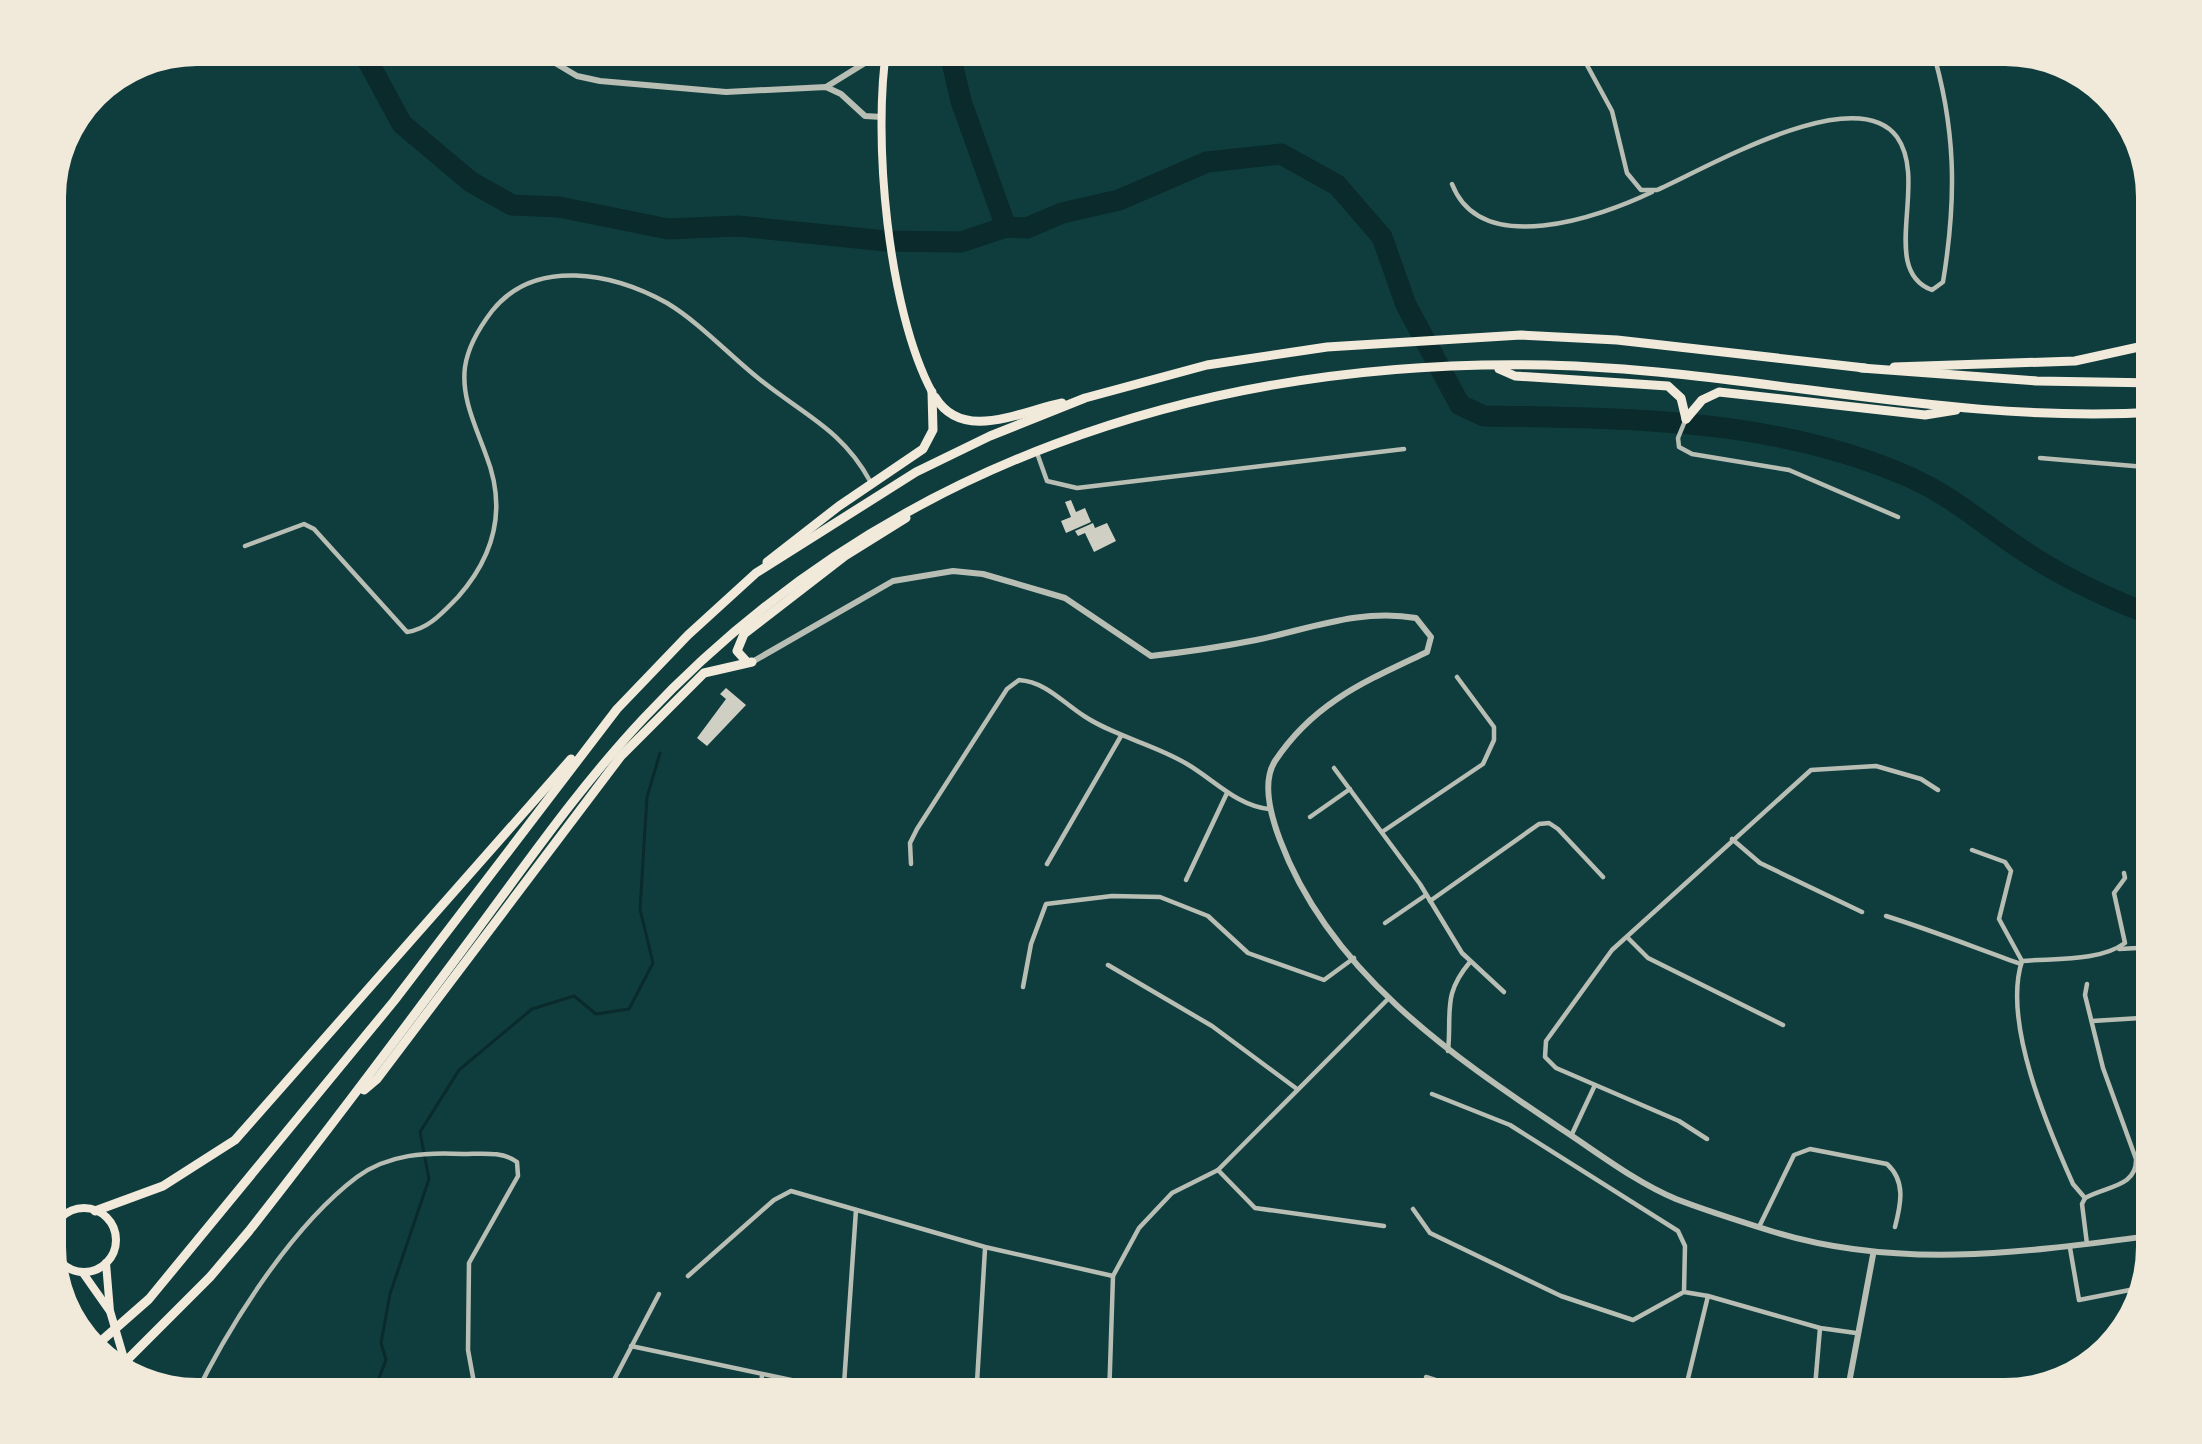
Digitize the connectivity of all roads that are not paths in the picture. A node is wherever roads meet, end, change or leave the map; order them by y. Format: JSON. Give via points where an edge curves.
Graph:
{"nodes":[{"id":1,"x":560,"y":66,"type":"edge"},
{"id":2,"x":858,"y":66,"type":"edge"},
{"id":3,"x":885,"y":66,"type":"edge"},
{"id":4,"x":1587,"y":66,"type":"edge"},
{"id":5,"x":1937,"y":66,"type":"edge"},
{"id":6,"x":826,"y":87,"type":"junction"},
{"id":7,"x":882,"y":116,"type":"junction"},
{"id":8,"x":1452,"y":184,"type":"dead end"},
{"id":9,"x":1657,"y":190,"type":"junction"},
{"id":10,"x":2136,"y":348,"type":"edge"},
{"id":11,"x":1493,"y":366,"type":"junction"},
{"id":12,"x":1861,"y":368,"type":"junction"},
{"id":13,"x":2136,"y":382,"type":"edge"},
{"id":14,"x":932,"y":392,"type":"junction"},
{"id":15,"x":1085,"y":398,"type":"junction"},
{"id":16,"x":1960,"y":408,"type":"junction"},
{"id":17,"x":2136,"y":413,"type":"edge"},
{"id":18,"x":1686,"y":418,"type":"junction"},
{"id":19,"x":1036,"y":449,"type":"junction"},
{"id":20,"x":1404,"y":449,"type":"dead end"},
{"id":21,"x":2040,"y":458,"type":"dead end"},
{"id":22,"x":2136,"y":466,"type":"edge"},
{"id":23,"x":872,"y":485,"type":"junction"},
{"id":24,"x":939,"y":494,"type":"junction"},
{"id":25,"x":1898,"y":517,"type":"dead end"},
{"id":26,"x":245,"y":546,"type":"dead end"},
{"id":27,"x":756,"y":573,"type":"junction"},
{"id":28,"x":752,"y":662,"type":"junction"},
{"id":29,"x":1457,"y":677,"type":"dead end"},
{"id":30,"x":617,"y":709,"type":"junction"},
{"id":31,"x":1121,"y":736,"type":"junction"},
{"id":32,"x":1334,"y":768,"type":"dead end"},
{"id":33,"x":1350,"y":789,"type":"junction"},
{"id":34,"x":1938,"y":790,"type":"dead end"},
{"id":35,"x":1227,"y":793,"type":"junction"},
{"id":36,"x":1269,"y":809,"type":"junction"},
{"id":37,"x":1310,"y":818,"type":"dead end"},
{"id":38,"x":1382,"y":832,"type":"junction"},
{"id":39,"x":1732,"y":839,"type":"junction"},
{"id":40,"x":1972,"y":850,"type":"dead end"},
{"id":41,"x":911,"y":864,"type":"dead end"},
{"id":42,"x":1047,"y":864,"type":"dead end"},
{"id":43,"x":2124,"y":873,"type":"dead end"},
{"id":44,"x":1603,"y":877,"type":"dead end"},
{"id":45,"x":1186,"y":880,"type":"dead end"},
{"id":46,"x":1428,"y":898,"type":"junction"},
{"id":47,"x":1862,"y":912,"type":"dead end"},
{"id":48,"x":1886,"y":916,"type":"dead end"},
{"id":49,"x":1385,"y":923,"type":"dead end"},
{"id":50,"x":1627,"y":937,"type":"junction"},
{"id":51,"x":2136,"y":948,"type":"edge"},
{"id":52,"x":2119,"y":949,"type":"junction"},
{"id":53,"x":1354,"y":958,"type":"junction"},
{"id":54,"x":1470,"y":962,"type":"junction"},
{"id":55,"x":2021,"y":962,"type":"junction"},
{"id":56,"x":1108,"y":965,"type":"dead end"},
{"id":57,"x":2087,"y":984,"type":"dead end"},
{"id":58,"x":1023,"y":987,"type":"dead end"},
{"id":59,"x":1504,"y":992,"type":"dead end"},
{"id":60,"x":1388,"y":999,"type":"junction"},
{"id":61,"x":2136,"y":1018,"type":"edge"},
{"id":62,"x":2092,"y":1021,"type":"junction"},
{"id":63,"x":1783,"y":1025,"type":"dead end"},
{"id":64,"x":1448,"y":1051,"type":"junction"},
{"id":65,"x":1595,"y":1084,"type":"junction"},
{"id":66,"x":1298,"y":1089,"type":"junction"},
{"id":67,"x":1432,"y":1094,"type":"dead end"},
{"id":68,"x":346,"y":1106,"type":"junction"},
{"id":69,"x":1572,"y":1135,"type":"junction"},
{"id":70,"x":1706,"y":1139,"type":"dead end"},
{"id":71,"x":2136,"y":1159,"type":"edge"},
{"id":72,"x":1217,"y":1170,"type":"junction"},
{"id":73,"x":2136,"y":1173,"type":"edge"},
{"id":74,"x":2085,"y":1198,"type":"junction"},
{"id":75,"x":1413,"y":1209,"type":"dead end"},
{"id":76,"x":95,"y":1210,"type":"junction"},
{"id":77,"x":856,"y":1210,"type":"junction"},
{"id":78,"x":68,"y":1213,"type":"joint"},
{"id":79,"x":66,"y":1215,"type":"edge"},
{"id":80,"x":1384,"y":1226,"type":"dead end"},
{"id":81,"x":1759,"y":1227,"type":"junction"},
{"id":82,"x":1895,"y":1227,"type":"dead end"},
{"id":83,"x":2136,"y":1237,"type":"edge"},
{"id":84,"x":2087,"y":1244,"type":"junction"},
{"id":85,"x":2070,"y":1246,"type":"junction"},
{"id":86,"x":985,"y":1247,"type":"junction"},
{"id":87,"x":1874,"y":1254,"type":"junction"},
{"id":88,"x":106,"y":1263,"type":"junction"},
{"id":89,"x":68,"y":1266,"type":"edge"},
{"id":90,"x":82,"y":1272,"type":"junction"},
{"id":91,"x":688,"y":1276,"type":"dead end"},
{"id":92,"x":1114,"y":1276,"type":"junction"},
{"id":93,"x":2128,"y":1290,"type":"edge"},
{"id":94,"x":1684,"y":1292,"type":"junction"},
{"id":95,"x":658,"y":1294,"type":"dead end"},
{"id":96,"x":1708,"y":1296,"type":"junction"},
{"id":97,"x":110,"y":1311,"type":"junction"},
{"id":98,"x":1820,"y":1328,"type":"junction"},
{"id":99,"x":1858,"y":1333,"type":"junction"},
{"id":100,"x":103,"y":1339,"type":"edge"},
{"id":101,"x":631,"y":1346,"type":"junction"},
{"id":102,"x":123,"y":1355,"type":"edge"},
{"id":103,"x":129,"y":1358,"type":"edge"},
{"id":104,"x":762,"y":1376,"type":"joint"},
{"id":105,"x":1426,"y":1377,"type":"dead end"},
{"id":106,"x":206,"y":1378,"type":"edge"},
{"id":107,"x":473,"y":1378,"type":"edge"},
{"id":108,"x":615,"y":1378,"type":"edge"},
{"id":109,"x":774,"y":1378,"type":"edge"},
{"id":110,"x":844,"y":1378,"type":"edge"},
{"id":111,"x":977,"y":1378,"type":"edge"},
{"id":112,"x":1109,"y":1378,"type":"edge"},
{"id":113,"x":1429,"y":1378,"type":"edge"},
{"id":114,"x":1688,"y":1378,"type":"edge"},
{"id":115,"x":1816,"y":1378,"type":"edge"},
{"id":116,"x":1850,"y":1378,"type":"edge"}],
"edges":[{"from":1,"to":6,"type":"street","via":[[600,81],[726,92]]},
{"from":2,"to":6,"type":"street"},
{"from":3,"to":7,"type":"main road"},
{"from":4,"to":9,"type":"street","via":[[1612,111],[1627,173],[1641,190]]},
{"from":5,"to":9,"type":"street","via":[[1952,124],[1954,181],[1939,288],[1924,287],[1909,271],[1906,164],[1896,136],[1876,124],[1842,116],[1813,124]]},
{"from":6,"to":7,"type":"street","via":[[866,116]]},
{"from":7,"to":14,"type":"main road","via":[[892,256],[914,355]]},
{"from":8,"to":9,"type":"street","via":[[1466,210],[1526,226],[1586,220]]},
{"from":10,"to":12,"type":"highway","via":[[2075,361]]},
{"from":11,"to":16,"type":"highway","via":[[1665,374]]},
{"from":11,"to":18,"type":"highway","via":[[1515,376],[1668,386]]},
{"from":11,"to":19,"type":"highway","via":[[1290,381],[1117,421]]},
{"from":12,"to":13,"type":"highway"},
{"from":12,"to":15,"type":"highway","via":[[1521,335],[1327,347],[1207,365]]},
{"from":14,"to":15,"type":"highway","via":[[949,413],[981,423]]},
{"from":14,"to":23,"type":"highway","via":[[930,438]]},
{"from":15,"to":27,"type":"highway","via":[[916,472]]},
{"from":16,"to":17,"type":"highway"},
{"from":16,"to":18,"type":"highway","via":[[1924,415],[1719,392]]},
{"from":18,"to":25,"type":"street","via":[[1679,447],[1692,454],[1789,470]]},
{"from":19,"to":20,"type":"street","via":[[1046,481],[1077,488]]},
{"from":19,"to":24,"type":"highway"},
{"from":21,"to":22,"type":"street"},
{"from":23,"to":26,"type":"street","via":[[842,440],[666,303],[602,280],[548,275],[504,296],[465,363],[498,519],[476,575],[440,616],[407,632],[304,524]]},
{"from":23,"to":27,"type":"highway"},
{"from":24,"to":28,"type":"highway","via":[[744,634],[736,651]]},
{"from":24,"to":68,"type":"highway","via":[[781,592],[640,722]]},
{"from":27,"to":30,"type":"highway"},
{"from":28,"to":36,"type":"street","via":[[893,581],[940,571],[983,574],[1065,598],[1151,656],[1351,618],[1416,618],[1431,637],[1427,652],[1347,689],[1311,718],[1274,763]]},
{"from":28,"to":68,"type":"highway","via":[[704,673],[621,756],[376,1079]]},
{"from":29,"to":38,"type":"street","via":[[1494,728],[1486,758]]},
{"from":30,"to":76,"type":"highway","via":[[235,1140],[164,1186]]},
{"from":30,"to":100,"type":"highway","via":[[394,1001],[149,1299]]},
{"from":31,"to":35,"type":"street","via":[[1154,746]]},
{"from":31,"to":41,"type":"street","via":[[1035,682],[1013,683],[917,829]]},
{"from":31,"to":42,"type":"street"},
{"from":32,"to":33,"type":"street"},
{"from":33,"to":37,"type":"street"},
{"from":33,"to":38,"type":"street"},
{"from":34,"to":39,"type":"street","via":[[1876,766],[1822,767]]},
{"from":35,"to":36,"type":"street"},
{"from":35,"to":45,"type":"street"},
{"from":36,"to":53,"type":"street","via":[[1295,875]]},
{"from":38,"to":46,"type":"street"},
{"from":39,"to":47,"type":"street","via":[[1760,862]]},
{"from":39,"to":50,"type":"street"},
{"from":40,"to":55,"type":"street","via":[[2011,872],[1999,920]]},
{"from":43,"to":52,"type":"street","via":[[2114,887],[2125,943]]},
{"from":44,"to":46,"type":"street","via":[[1558,829],[1538,824]]},
{"from":46,"to":49,"type":"street"},
{"from":46,"to":54,"type":"street"},
{"from":48,"to":55,"type":"street"},
{"from":50,"to":63,"type":"street","via":[[1648,958]]},
{"from":50,"to":65,"type":"street","via":[[1596,967],[1543,1049],[1556,1068]]},
{"from":51,"to":52,"type":"street"},
{"from":52,"to":55,"type":"street"},
{"from":53,"to":58,"type":"street","via":[[1324,980],[1248,953],[1208,916],[1176,903],[1112,896],[1046,904]]},
{"from":53,"to":60,"type":"street"},
{"from":54,"to":59,"type":"street"},
{"from":54,"to":64,"type":"street","via":[[1448,997]]},
{"from":55,"to":74,"type":"street","via":[[2030,1075]]},
{"from":56,"to":66,"type":"street"},
{"from":57,"to":62,"type":"street"},
{"from":60,"to":64,"type":"street"},
{"from":60,"to":66,"type":"street"},
{"from":61,"to":62,"type":"street"},
{"from":62,"to":71,"type":"street"},
{"from":64,"to":69,"type":"street"},
{"from":65,"to":69,"type":"street"},
{"from":65,"to":70,"type":"street"},
{"from":66,"to":72,"type":"street"},
{"from":67,"to":94,"type":"street","via":[[1510,1126],[1678,1231]]},
{"from":68,"to":103,"type":"highway","via":[[210,1277]]},
{"from":69,"to":81,"type":"street","via":[[1672,1197]]},
{"from":72,"to":80,"type":"street","via":[[1255,1208]]},
{"from":72,"to":92,"type":"street","via":[[1172,1193],[1139,1228]]},
{"from":73,"to":74,"type":"street"},
{"from":74,"to":84,"type":"street"},
{"from":75,"to":94,"type":"street","via":[[1430,1233],[1633,1320]]},
{"from":76,"to":78,"type":"main road"},
{"from":76,"to":88,"type":"main road","via":[[114,1231]]},
{"from":77,"to":86,"type":"street"},
{"from":77,"to":91,"type":"street","via":[[791,1191]]},
{"from":77,"to":110,"type":"street"},
{"from":78,"to":79,"type":"main road"},
{"from":81,"to":82,"type":"street","via":[[1794,1155],[1810,1149],[1894,1170],[1901,1207]]},
{"from":81,"to":87,"type":"street"},
{"from":83,"to":84,"type":"street"},
{"from":84,"to":85,"type":"street"},
{"from":85,"to":87,"type":"street","via":[[1969,1257]]},
{"from":85,"to":93,"type":"street","via":[[2079,1300]]},
{"from":86,"to":92,"type":"street"},
{"from":86,"to":111,"type":"street"},
{"from":87,"to":99,"type":"street"},
{"from":88,"to":90,"type":"main road"},
{"from":88,"to":97,"type":"main road"},
{"from":89,"to":90,"type":"main road"},
{"from":90,"to":97,"type":"main road"},
{"from":92,"to":112,"type":"street"},
{"from":94,"to":96,"type":"street"},
{"from":95,"to":101,"type":"street"},
{"from":96,"to":98,"type":"street"},
{"from":96,"to":114,"type":"street"},
{"from":97,"to":102,"type":"main road"},
{"from":98,"to":99,"type":"street"},
{"from":98,"to":115,"type":"street"},
{"from":99,"to":116,"type":"street"},
{"from":101,"to":104,"type":"street"},
{"from":101,"to":108,"type":"street"},
{"from":104,"to":109,"type":"street"},
{"from":105,"to":113,"type":"street"},
{"from":106,"to":107,"type":"street","via":[[265,1278],[304,1231],[358,1176],[417,1153],[517,1162],[518,1176],[469,1263]]}]}
